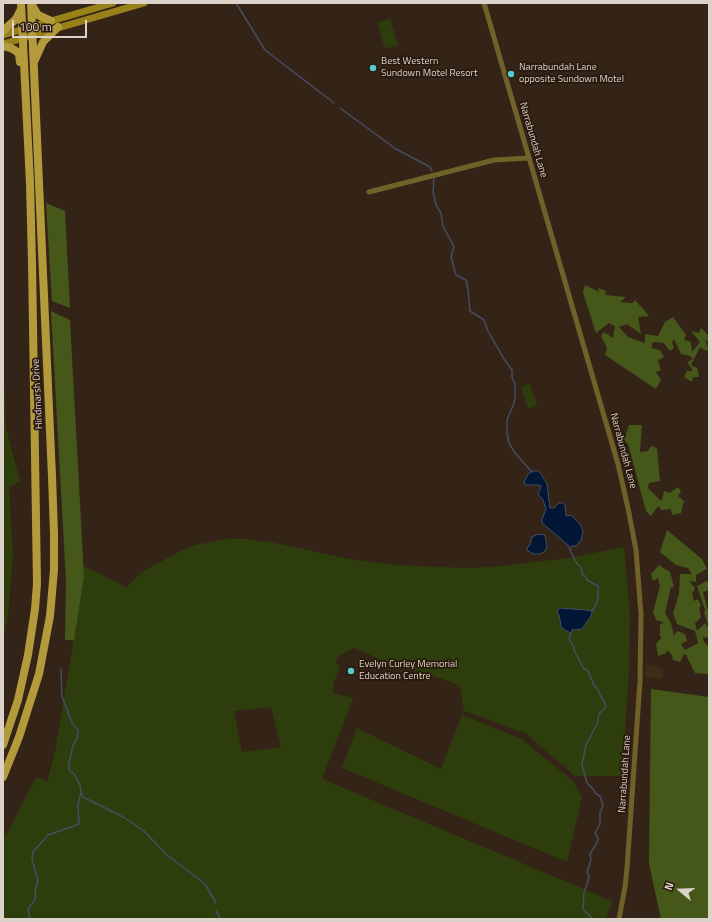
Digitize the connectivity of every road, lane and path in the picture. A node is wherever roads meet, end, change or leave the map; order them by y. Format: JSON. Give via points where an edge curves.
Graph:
{"nodes":[{"id":1,"x":31,"y":3,"type":"edge"},
{"id":2,"x":113,"y":3,"type":"edge"},
{"id":3,"x":144,"y":3,"type":"edge"},
{"id":4,"x":484,"y":3,"type":"edge"},
{"id":5,"x":130,"y":4,"type":"edge"},
{"id":6,"x":21,"y":6,"type":"edge"},
{"id":7,"x":51,"y":21,"type":"junction"},
{"id":8,"x":32,"y":26,"type":"junction"},
{"id":9,"x":58,"y":27,"type":"junction"},
{"id":10,"x":22,"y":29,"type":"junction"},
{"id":11,"x":3,"y":31,"type":"edge"},
{"id":12,"x":3,"y":35,"type":"edge"},
{"id":13,"x":32,"y":36,"type":"junction"},
{"id":14,"x":22,"y":38,"type":"junction"},
{"id":15,"x":3,"y":45,"type":"edge"},
{"id":16,"x":33,"y":69,"type":"junction"},
{"id":17,"x":25,"y":92,"type":"junction"},
{"id":18,"x":529,"y":158,"type":"junction"},
{"id":19,"x":369,"y":192,"type":"dead end"},
{"id":20,"x":44,"y":302,"type":"junction"},
{"id":21,"x":33,"y":304,"type":"junction"},
{"id":22,"x":3,"y":745,"type":"edge"},
{"id":23,"x":3,"y":777,"type":"edge"},
{"id":24,"x":619,"y":919,"type":"edge"}],
"edges":[{"from":1,"to":7,"type":"main road","via":[[38,15]]},
{"from":1,"to":8,"type":"main road","name":"Hindmarsh Drive"},
{"from":2,"to":7,"type":"street"},
{"from":3,"to":5,"type":"street"},
{"from":4,"to":18,"type":"street","name":"Narrabundah Lane"},
{"from":5,"to":9,"type":"street"},
{"from":6,"to":10,"type":"main road","name":"Hindmarsh Drive"},
{"from":6,"to":11,"type":"main road","via":[[16,19]]},
{"from":7,"to":8,"type":"street"},
{"from":8,"to":10,"type":"street"},
{"from":8,"to":13,"type":"main road","name":"Hindmarsh Drive"},
{"from":9,"to":13,"type":"street"},
{"from":9,"to":16,"type":"main road","via":[[40,46]]},
{"from":10,"to":12,"type":"street"},
{"from":10,"to":14,"type":"main road","name":"Hindmarsh Drive"},
{"from":13,"to":14,"type":"street"},
{"from":13,"to":16,"type":"main road","name":"Hindmarsh Drive"},
{"from":14,"to":15,"type":"street"},
{"from":14,"to":17,"type":"main road","name":"Hindmarsh Drive"},
{"from":15,"to":17,"type":"main road","via":[[18,54]]},
{"from":16,"to":20,"type":"main road","name":"Hindmarsh Drive"},
{"from":17,"to":21,"type":"main road","name":"Hindmarsh Drive"},
{"from":18,"to":19,"type":"street","via":[[494,160]]},
{"from":18,"to":24,"type":"street","name":"Narrabundah Lane","via":[[618,464],[638,568],[641,614],[640,681],[627,868]]},
{"from":20,"to":21,"type":"main road"},
{"from":20,"to":23,"type":"main road","name":"Hindmarsh Drive","via":[[54,534],[52,598],[39,674]]},
{"from":21,"to":22,"type":"main road","name":"Hindmarsh Drive","via":[[37,584],[27,662]]}]}
